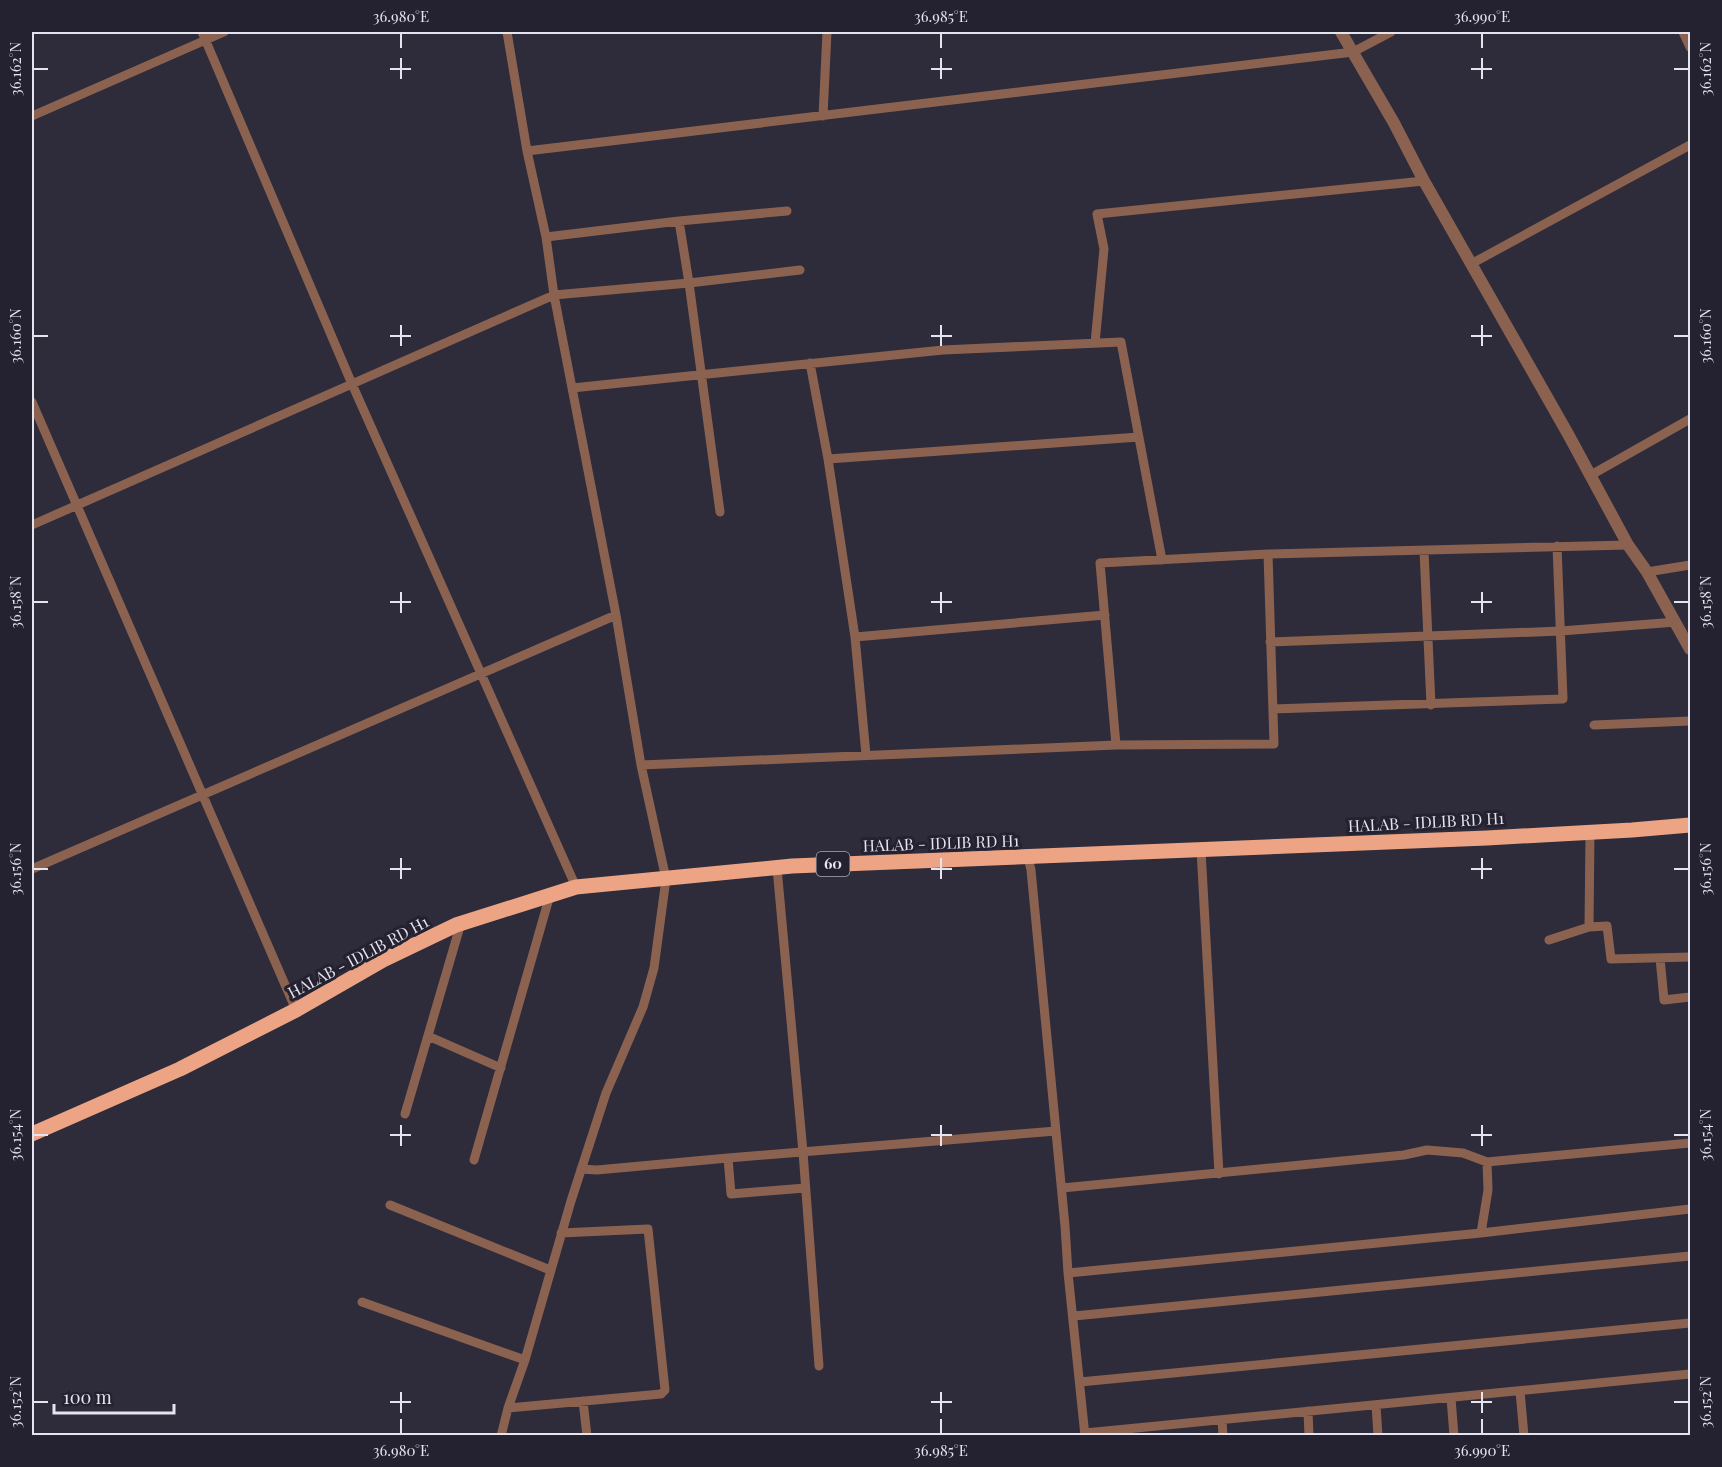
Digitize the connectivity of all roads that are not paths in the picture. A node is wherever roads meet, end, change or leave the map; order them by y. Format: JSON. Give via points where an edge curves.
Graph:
{"nodes":[{"id":1,"x":224,"y":32,"type":"edge"},
{"id":2,"x":507,"y":32,"type":"edge"},
{"id":3,"x":827,"y":32,"type":"edge"},
{"id":4,"x":1341,"y":32,"type":"edge"},
{"id":5,"x":1391,"y":32,"type":"edge"},
{"id":6,"x":1683,"y":32,"type":"edge"},
{"id":7,"x":203,"y":35,"type":"edge"},
{"id":8,"x":1690,"y":47,"type":"edge"},
{"id":9,"x":1353,"y":52,"type":"junction"},
{"id":10,"x":32,"y":116,"type":"edge"},
{"id":11,"x":823,"y":116,"type":"junction"},
{"id":12,"x":1690,"y":145,"type":"edge"},
{"id":13,"x":527,"y":151,"type":"junction"},
{"id":14,"x":1424,"y":181,"type":"junction"},
{"id":15,"x":787,"y":212,"type":"dead end"},
{"id":16,"x":679,"y":221,"type":"junction"},
{"id":17,"x":546,"y":237,"type":"junction"},
{"id":18,"x":1471,"y":264,"type":"junction"},
{"id":19,"x":800,"y":270,"type":"dead end"},
{"id":20,"x":689,"y":283,"type":"junction"},
{"id":21,"x":554,"y":295,"type":"junction"},
{"id":22,"x":1095,"y":343,"type":"junction"},
{"id":23,"x":810,"y":363,"type":"junction"},
{"id":24,"x":701,"y":375,"type":"junction"},
{"id":25,"x":352,"y":384,"type":"junction"},
{"id":26,"x":572,"y":388,"type":"junction"},
{"id":27,"x":32,"y":402,"type":"edge"},
{"id":28,"x":1690,"y":419,"type":"edge"},
{"id":29,"x":1139,"y":437,"type":"junction"},
{"id":30,"x":828,"y":459,"type":"junction"},
{"id":31,"x":1591,"y":475,"type":"junction"},
{"id":32,"x":76,"y":506,"type":"junction"},
{"id":33,"x":720,"y":512,"type":"dead end"},
{"id":34,"x":32,"y":525,"type":"edge"},
{"id":35,"x":1628,"y":545,"type":"junction"},
{"id":36,"x":1557,"y":546,"type":"junction"},
{"id":37,"x":1424,"y":551,"type":"junction"},
{"id":38,"x":1268,"y":554,"type":"junction"},
{"id":39,"x":1162,"y":560,"type":"junction"},
{"id":40,"x":1690,"y":565,"type":"edge"},
{"id":41,"x":1647,"y":572,"type":"junction"},
{"id":42,"x":616,"y":615,"type":"junction"},
{"id":43,"x":1105,"y":615,"type":"junction"},
{"id":44,"x":1676,"y":622,"type":"junction"},
{"id":45,"x":1561,"y":631,"type":"junction"},
{"id":46,"x":855,"y":637,"type":"junction"},
{"id":47,"x":1428,"y":637,"type":"junction"},
{"id":48,"x":1270,"y":642,"type":"junction"},
{"id":49,"x":1690,"y":649,"type":"edge"},
{"id":50,"x":480,"y":674,"type":"junction"},
{"id":51,"x":1431,"y":705,"type":"junction"},
{"id":52,"x":1273,"y":709,"type":"junction"},
{"id":53,"x":1690,"y":721,"type":"edge"},
{"id":54,"x":1594,"y":725,"type":"dead end"},
{"id":55,"x":1116,"y":745,"type":"junction"},
{"id":56,"x":866,"y":755,"type":"junction"},
{"id":57,"x":641,"y":765,"type":"junction"},
{"id":58,"x":202,"y":794,"type":"junction"},
{"id":59,"x":1690,"y":825,"type":"edge"},
{"id":60,"x":1590,"y":832,"type":"junction"},
{"id":61,"x":1201,"y":850,"type":"junction"},
{"id":62,"x":1028,"y":857,"type":"junction"},
{"id":63,"x":777,"y":868,"type":"junction"},
{"id":64,"x":32,"y":869,"type":"edge"},
{"id":65,"x":666,"y":879,"type":"junction"},
{"id":66,"x":576,"y":887,"type":"junction"},
{"id":67,"x":550,"y":895,"type":"junction"},
{"id":68,"x":461,"y":923,"type":"junction"},
{"id":69,"x":1589,"y":927,"type":"junction"},
{"id":70,"x":1549,"y":940,"type":"dead end"},
{"id":71,"x":1690,"y":957,"type":"edge"},
{"id":72,"x":1660,"y":958,"type":"junction"},
{"id":73,"x":1690,"y":997,"type":"edge"},
{"id":74,"x":296,"y":1010,"type":"junction"},
{"id":75,"x":428,"y":1036,"type":"junction"},
{"id":76,"x":501,"y":1068,"type":"junction"},
{"id":77,"x":405,"y":1114,"type":"dead end"},
{"id":78,"x":1056,"y":1131,"type":"junction"},
{"id":79,"x":32,"y":1134,"type":"edge"},
{"id":80,"x":1690,"y":1143,"type":"edge"},
{"id":81,"x":803,"y":1152,"type":"junction"},
{"id":82,"x":728,"y":1158,"type":"junction"},
{"id":83,"x":474,"y":1160,"type":"dead end"},
{"id":84,"x":1487,"y":1162,"type":"junction"},
{"id":85,"x":581,"y":1169,"type":"junction"},
{"id":86,"x":1219,"y":1174,"type":"junction"},
{"id":87,"x":806,"y":1188,"type":"junction"},
{"id":88,"x":1062,"y":1188,"type":"junction"},
{"id":89,"x":390,"y":1205,"type":"dead end"},
{"id":90,"x":1690,"y":1209,"type":"edge"},
{"id":91,"x":561,"y":1233,"type":"junction"},
{"id":92,"x":1481,"y":1233,"type":"junction"},
{"id":93,"x":1690,"y":1256,"type":"edge"},
{"id":94,"x":550,"y":1270,"type":"junction"},
{"id":95,"x":1068,"y":1273,"type":"junction"},
{"id":96,"x":362,"y":1302,"type":"dead end"},
{"id":97,"x":1074,"y":1316,"type":"junction"},
{"id":98,"x":1690,"y":1323,"type":"edge"},
{"id":99,"x":525,"y":1360,"type":"junction"},
{"id":100,"x":819,"y":1366,"type":"dead end"},
{"id":101,"x":1690,"y":1374,"type":"edge"},
{"id":102,"x":1080,"y":1382,"type":"junction"},
{"id":103,"x":1520,"y":1391,"type":"junction"},
{"id":104,"x":1451,"y":1398,"type":"junction"},
{"id":105,"x":583,"y":1401,"type":"junction"},
{"id":106,"x":1376,"y":1405,"type":"junction"},
{"id":107,"x":508,"y":1408,"type":"junction"},
{"id":108,"x":1308,"y":1411,"type":"junction"},
{"id":109,"x":1222,"y":1420,"type":"junction"},
{"id":110,"x":1152,"y":1431,"type":"edge"},
{"id":111,"x":1085,"y":1434,"type":"edge"},
{"id":112,"x":501,"y":1436,"type":"edge"},
{"id":113,"x":587,"y":1436,"type":"edge"},
{"id":114,"x":1223,"y":1436,"type":"edge"},
{"id":115,"x":1309,"y":1436,"type":"edge"},
{"id":116,"x":1378,"y":1436,"type":"edge"},
{"id":117,"x":1454,"y":1436,"type":"edge"},
{"id":118,"x":1524,"y":1436,"type":"edge"}],
"edges":[{"from":1,"to":7,"type":"street"},
{"from":2,"to":13,"type":"street"},
{"from":3,"to":11,"type":"street"},
{"from":4,"to":9,"type":"street"},
{"from":5,"to":9,"type":"street"},
{"from":6,"to":8,"type":"street"},
{"from":7,"to":10,"type":"street"},
{"from":7,"to":25,"type":"street"},
{"from":9,"to":11,"type":"street"},
{"from":9,"to":14,"type":"street"},
{"from":11,"to":13,"type":"street"},
{"from":12,"to":18,"type":"street"},
{"from":13,"to":17,"type":"street"},
{"from":14,"to":18,"type":"street"},
{"from":14,"to":22,"type":"street","via":[[1097,214],[1104,249]]},
{"from":15,"to":16,"type":"street"},
{"from":16,"to":17,"type":"street"},
{"from":16,"to":20,"type":"street"},
{"from":17,"to":21,"type":"street"},
{"from":18,"to":31,"type":"street"},
{"from":19,"to":20,"type":"street"},
{"from":20,"to":21,"type":"street"},
{"from":20,"to":24,"type":"street"},
{"from":21,"to":25,"type":"street"},
{"from":21,"to":26,"type":"street"},
{"from":22,"to":23,"type":"street","via":[[943,350]]},
{"from":22,"to":29,"type":"street","via":[[1121,342]]},
{"from":23,"to":24,"type":"street"},
{"from":23,"to":30,"type":"street"},
{"from":24,"to":26,"type":"street"},
{"from":24,"to":33,"type":"street"},
{"from":25,"to":32,"type":"street"},
{"from":25,"to":50,"type":"street"},
{"from":26,"to":42,"type":"street"},
{"from":27,"to":32,"type":"street"},
{"from":28,"to":31,"type":"street"},
{"from":29,"to":30,"type":"street"},
{"from":29,"to":39,"type":"street"},
{"from":30,"to":46,"type":"street"},
{"from":31,"to":35,"type":"street"},
{"from":32,"to":34,"type":"street"},
{"from":32,"to":58,"type":"street"},
{"from":35,"to":36,"type":"street"},
{"from":35,"to":41,"type":"street"},
{"from":36,"to":37,"type":"street"},
{"from":36,"to":45,"type":"street"},
{"from":37,"to":38,"type":"street"},
{"from":37,"to":47,"type":"street"},
{"from":38,"to":39,"type":"street"},
{"from":38,"to":48,"type":"street"},
{"from":39,"to":43,"type":"street","via":[[1101,563]]},
{"from":40,"to":41,"type":"street"},
{"from":41,"to":44,"type":"street"},
{"from":42,"to":50,"type":"street"},
{"from":42,"to":57,"type":"street"},
{"from":43,"to":46,"type":"street"},
{"from":43,"to":55,"type":"street"},
{"from":44,"to":45,"type":"street"},
{"from":44,"to":49,"type":"street"},
{"from":45,"to":47,"type":"street"},
{"from":45,"to":51,"type":"street","via":[[1563,699]]},
{"from":46,"to":56,"type":"street"},
{"from":47,"to":48,"type":"street"},
{"from":47,"to":51,"type":"street"},
{"from":48,"to":52,"type":"street"},
{"from":50,"to":58,"type":"street"},
{"from":50,"to":66,"type":"street"},
{"from":51,"to":52,"type":"street"},
{"from":52,"to":55,"type":"street","via":[[1274,744]]},
{"from":53,"to":54,"type":"street"},
{"from":55,"to":56,"type":"street"},
{"from":56,"to":57,"type":"street"},
{"from":57,"to":65,"type":"street"},
{"from":58,"to":64,"type":"street"},
{"from":58,"to":74,"type":"street"},
{"from":59,"to":60,"type":"highway","name":"HALAB - IDLIB RD H1","number":"60"},
{"from":60,"to":61,"type":"highway","name":"HALAB - IDLIB RD H1","number":"60"},
{"from":60,"to":69,"type":"street"},
{"from":61,"to":62,"type":"highway","name":"HALAB - IDLIB RD H1","number":"60"},
{"from":61,"to":86,"type":"street"},
{"from":62,"to":63,"type":"highway","name":"HALAB - IDLIB RD H1","number":"60"},
{"from":62,"to":78,"type":"street"},
{"from":63,"to":65,"type":"highway","name":"HALAB - IDLIB RD H1","number":"60"},
{"from":63,"to":81,"type":"street"},
{"from":65,"to":66,"type":"highway","name":"HALAB - IDLIB RD H1","number":"60"},
{"from":65,"to":85,"type":"street","via":[[654,968],[643,1007],[606,1093]]},
{"from":66,"to":67,"type":"highway","name":"HALAB - IDLIB RD H1","number":"60"},
{"from":67,"to":68,"type":"highway","name":"HALAB - IDLIB RD H1","number":"60"},
{"from":67,"to":76,"type":"street"},
{"from":68,"to":74,"type":"highway","name":"HALAB - IDLIB RD H1","number":"60","via":[[383,960]]},
{"from":68,"to":75,"type":"street"},
{"from":69,"to":70,"type":"street"},
{"from":69,"to":72,"type":"street","via":[[1607,926],[1611,959]]},
{"from":71,"to":72,"type":"street"},
{"from":72,"to":73,"type":"street","via":[[1664,1000]]},
{"from":74,"to":79,"type":"highway","name":"HALAB - IDLIB RD H1","number":"60","via":[[180,1068]]},
{"from":75,"to":76,"type":"street"},
{"from":75,"to":77,"type":"street"},
{"from":76,"to":83,"type":"street"},
{"from":78,"to":81,"type":"street"},
{"from":78,"to":88,"type":"street"},
{"from":80,"to":84,"type":"street"},
{"from":81,"to":82,"type":"street"},
{"from":81,"to":87,"type":"street"},
{"from":82,"to":85,"type":"street"},
{"from":82,"to":87,"type":"street","via":[[731,1194]]},
{"from":84,"to":86,"type":"street","via":[[1462,1153],[1427,1150]]},
{"from":84,"to":92,"type":"street","via":[[1488,1190]]},
{"from":85,"to":91,"type":"street"},
{"from":86,"to":88,"type":"street"},
{"from":87,"to":100,"type":"street"},
{"from":88,"to":95,"type":"street"},
{"from":89,"to":94,"type":"street"},
{"from":90,"to":92,"type":"street"},
{"from":91,"to":94,"type":"street"},
{"from":91,"to":105,"type":"street","via":[[648,1229],[665,1390],[661,1394]]},
{"from":92,"to":95,"type":"street"},
{"from":93,"to":97,"type":"street"},
{"from":94,"to":99,"type":"street"},
{"from":95,"to":97,"type":"street"},
{"from":96,"to":99,"type":"street"},
{"from":97,"to":102,"type":"street"},
{"from":98,"to":102,"type":"street"},
{"from":99,"to":107,"type":"street"},
{"from":101,"to":103,"type":"street"},
{"from":102,"to":111,"type":"street"},
{"from":103,"to":104,"type":"street"},
{"from":103,"to":118,"type":"street"},
{"from":104,"to":106,"type":"street"},
{"from":104,"to":117,"type":"street"},
{"from":105,"to":107,"type":"street"},
{"from":105,"to":113,"type":"street"},
{"from":106,"to":108,"type":"street"},
{"from":106,"to":116,"type":"street"},
{"from":107,"to":112,"type":"street"},
{"from":108,"to":109,"type":"street"},
{"from":108,"to":115,"type":"street"},
{"from":109,"to":110,"type":"street"},
{"from":109,"to":114,"type":"street"},
{"from":110,"to":111,"type":"street"}]}
